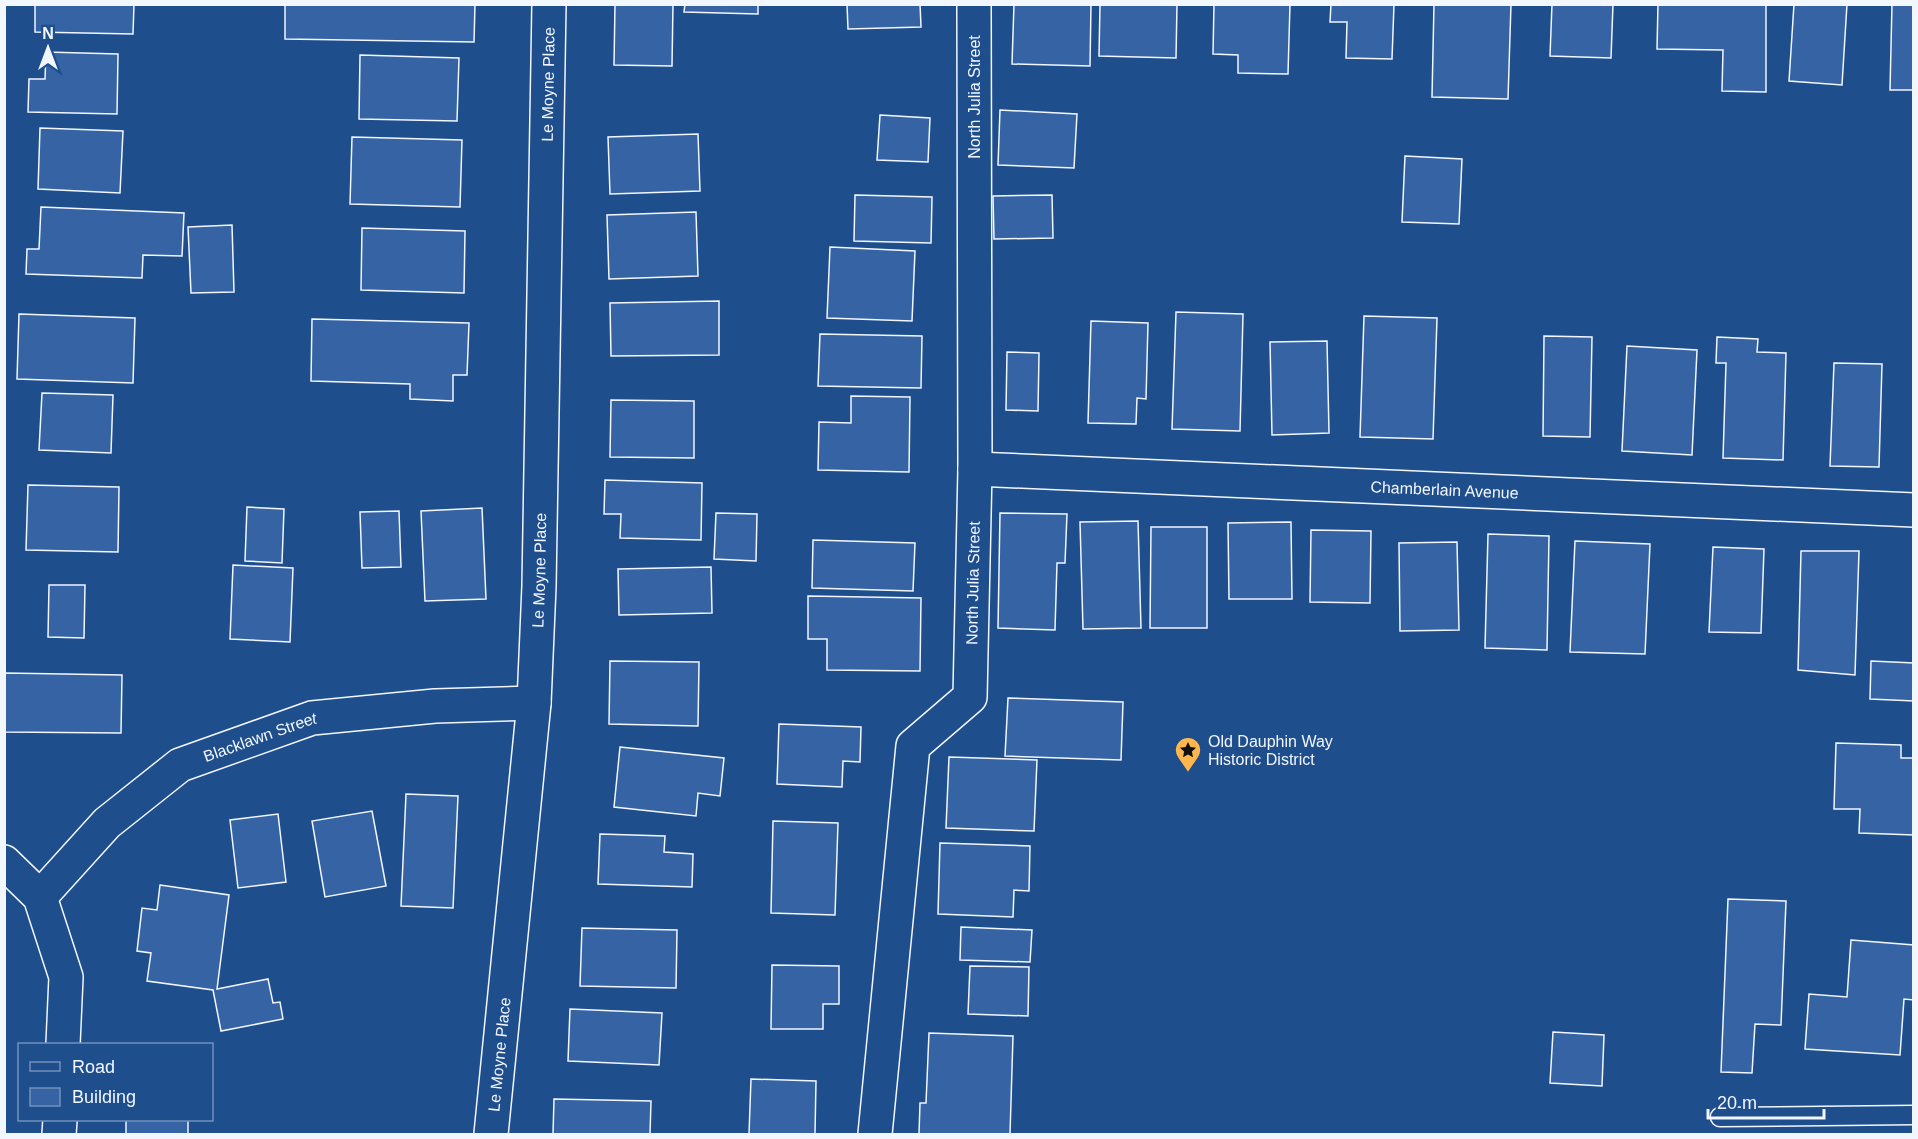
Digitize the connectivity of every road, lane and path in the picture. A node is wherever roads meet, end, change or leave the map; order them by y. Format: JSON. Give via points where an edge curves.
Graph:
{"nodes":[{"id":1,"x":549,"y":4,"type":"edge"},
{"id":2,"x":974,"y":4,"type":"edge"},
{"id":3,"x":975,"y":469,"type":"junction"},
{"id":4,"x":1914,"y":510,"type":"edge"},
{"id":5,"x":534,"y":703,"type":"junction"},
{"id":6,"x":4,"y":862,"type":"edge"},
{"id":7,"x":40,"y":897,"type":"junction"},
{"id":8,"x":63,"y":1043,"type":"edge"},
{"id":9,"x":1914,"y":1115,"type":"edge"},
{"id":10,"x":1720,"y":1117,"type":"dead end"},
{"id":11,"x":491,"y":1134,"type":"edge"},
{"id":12,"x":875,"y":1134,"type":"edge"}],
"edges":[{"from":1,"to":5,"type":"street","name":"Le Moyne Place"},
{"from":2,"to":3,"type":"street","name":"North Julia Street"},
{"from":3,"to":4,"type":"street","name":"Chamberlain Avenue"},
{"from":3,"to":12,"type":"street","name":"North Julia Street","via":[[970,697],[913,746]]},
{"from":5,"to":7,"type":"street","name":"Blacklawn Street","via":[[435,706],[312,718],[180,765],[107,823]]},
{"from":5,"to":11,"type":"street","name":"Le Moyne Place"},
{"from":6,"to":7,"type":"street"},
{"from":7,"to":8,"type":"street","via":[[66,977]]},
{"from":9,"to":10,"type":"lane"}]}
